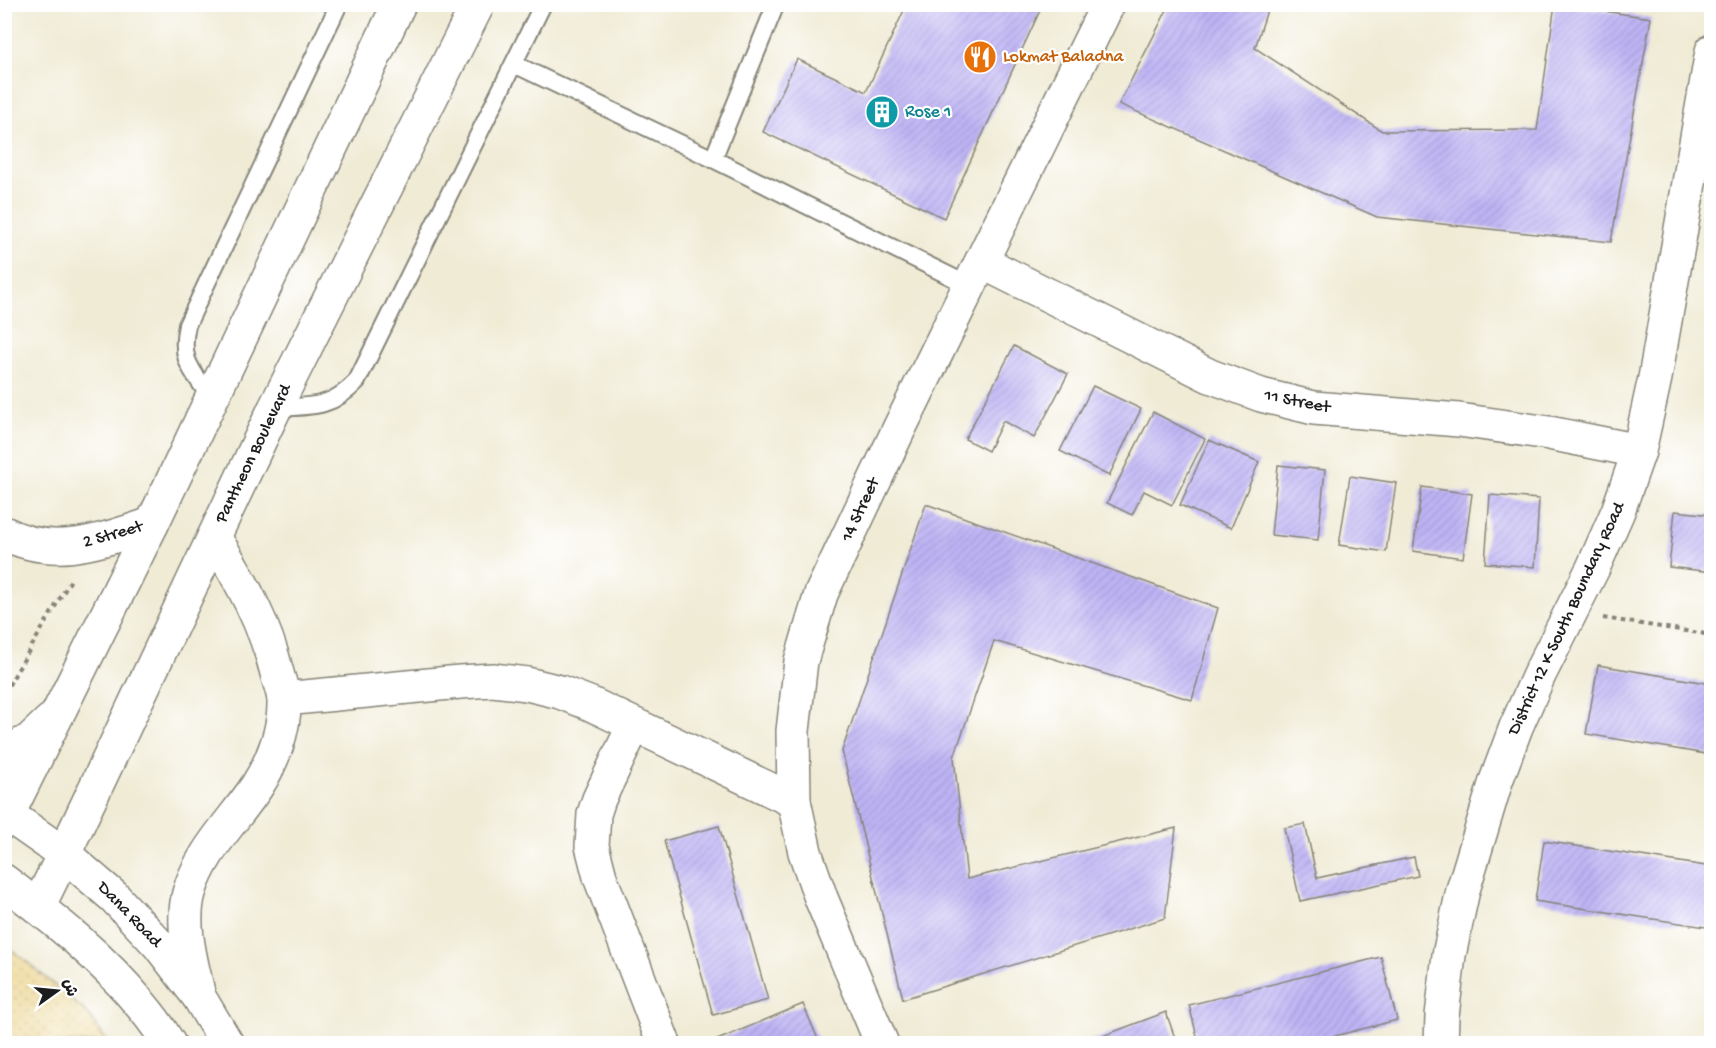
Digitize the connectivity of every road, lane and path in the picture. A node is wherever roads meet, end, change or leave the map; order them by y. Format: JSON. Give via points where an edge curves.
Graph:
{"nodes":[{"id":1,"x":339,"y":4,"type":"edge"},
{"id":2,"x":399,"y":4,"type":"edge"},
{"id":3,"x":478,"y":4,"type":"edge"},
{"id":4,"x":543,"y":4,"type":"edge"},
{"id":5,"x":776,"y":4,"type":"edge"},
{"id":6,"x":1108,"y":4,"type":"edge"},
{"id":7,"x":1712,"y":51,"type":"edge"},
{"id":8,"x":514,"y":64,"type":"junction"},
{"id":9,"x":713,"y":159,"type":"junction"},
{"id":10,"x":976,"y":274,"type":"junction"},
{"id":11,"x":211,"y":398,"type":"junction"},
{"id":12,"x":275,"y":408,"type":"junction"},
{"id":13,"x":1639,"y":451,"type":"junction"},
{"id":14,"x":152,"y":524,"type":"junction"},
{"id":15,"x":4,"y":533,"type":"edge"},
{"id":16,"x":214,"y":537,"type":"junction"},
{"id":17,"x":78,"y":546,"type":"junction"},
{"id":18,"x":1569,"y":612,"type":"junction"},
{"id":19,"x":1712,"y":635,"type":"edge"},
{"id":20,"x":4,"y":693,"type":"edge"},
{"id":21,"x":284,"y":699,"type":"junction"},
{"id":22,"x":56,"y":716,"type":"junction"},
{"id":23,"x":634,"y":725,"type":"junction"},
{"id":24,"x":4,"y":754,"type":"edge"},
{"id":25,"x":794,"y":801,"type":"junction"},
{"id":26,"x":6,"y":816,"type":"edge"},
{"id":27,"x":64,"y":854,"type":"junction"},
{"id":28,"x":4,"y":881,"type":"edge"},
{"id":29,"x":38,"y":907,"type":"junction"},
{"id":30,"x":199,"y":996,"type":"junction"},
{"id":31,"x":169,"y":1044,"type":"edge"},
{"id":32,"x":227,"y":1044,"type":"edge"},
{"id":33,"x":664,"y":1044,"type":"edge"},
{"id":34,"x":882,"y":1044,"type":"edge"},
{"id":35,"x":1440,"y":1044,"type":"edge"}],
"edges":[{"from":1,"to":11,"type":"lane","via":[[187,325],[183,342],[186,359]]},
{"from":2,"to":11,"type":"street"},
{"from":3,"to":12,"type":"street","name":"Pantheon Boulevard"},
{"from":4,"to":8,"type":"lane"},
{"from":5,"to":9,"type":"lane"},
{"from":6,"to":10,"type":"street","name":"14 Street"},
{"from":7,"to":13,"type":"street","name":"District 12 K South Boundary Road"},
{"from":8,"to":9,"type":"lane"},
{"from":8,"to":12,"type":"lane","via":[[357,381],[332,402]]},
{"from":9,"to":10,"type":"lane"},
{"from":10,"to":13,"type":"street","name":"11 Street","via":[[1261,395],[1314,408],[1459,420]]},
{"from":10,"to":25,"type":"street","name":"14 Street","via":[[821,594],[801,662],[792,731]]},
{"from":11,"to":14,"type":"street"},
{"from":12,"to":16,"type":"street","name":"Pantheon Boulevard"},
{"from":13,"to":18,"type":"street","name":"District 12 K South Boundary Road","via":[[1614,520]]},
{"from":14,"to":17,"type":"street","name":"2 Street"},
{"from":14,"to":22,"type":"street"},
{"from":15,"to":17,"type":"street","name":"2 Street","via":[[46,546]]},
{"from":16,"to":21,"type":"street","via":[[258,615]]},
{"from":16,"to":27,"type":"street","name":"Pantheon Boulevard"},
{"from":17,"to":20,"type":"path","via":[[79,566]]},
{"from":18,"to":19,"type":"path"},
{"from":18,"to":35,"type":"street","name":"District 12 K South Boundary Road","via":[[1516,727],[1489,803],[1449,955]]},
{"from":21,"to":23,"type":"street","via":[[493,681],[560,692]]},
{"from":21,"to":30,"type":"street","via":[[272,759],[199,868],[189,895],[186,923]]},
{"from":22,"to":24,"type":"street","via":[[30,740]]},
{"from":22,"to":26,"type":"street"},
{"from":23,"to":25,"type":"street"},
{"from":23,"to":33,"type":"street","via":[[599,799],[592,846],[600,877]]},
{"from":25,"to":34,"type":"street","name":"14 Street","via":[[805,852],[821,898]]},
{"from":26,"to":27,"type":"street","name":"Dana Road"},
{"from":27,"to":29,"type":"street","name":"Pantheon Boulevard"},
{"from":27,"to":30,"type":"street","name":"Dana Road","via":[[114,897]]},
{"from":28,"to":29,"type":"street"},
{"from":29,"to":31,"type":"street","via":[[84,944],[126,987]]},
{"from":30,"to":32,"type":"street","name":"Dana Road"}]}
